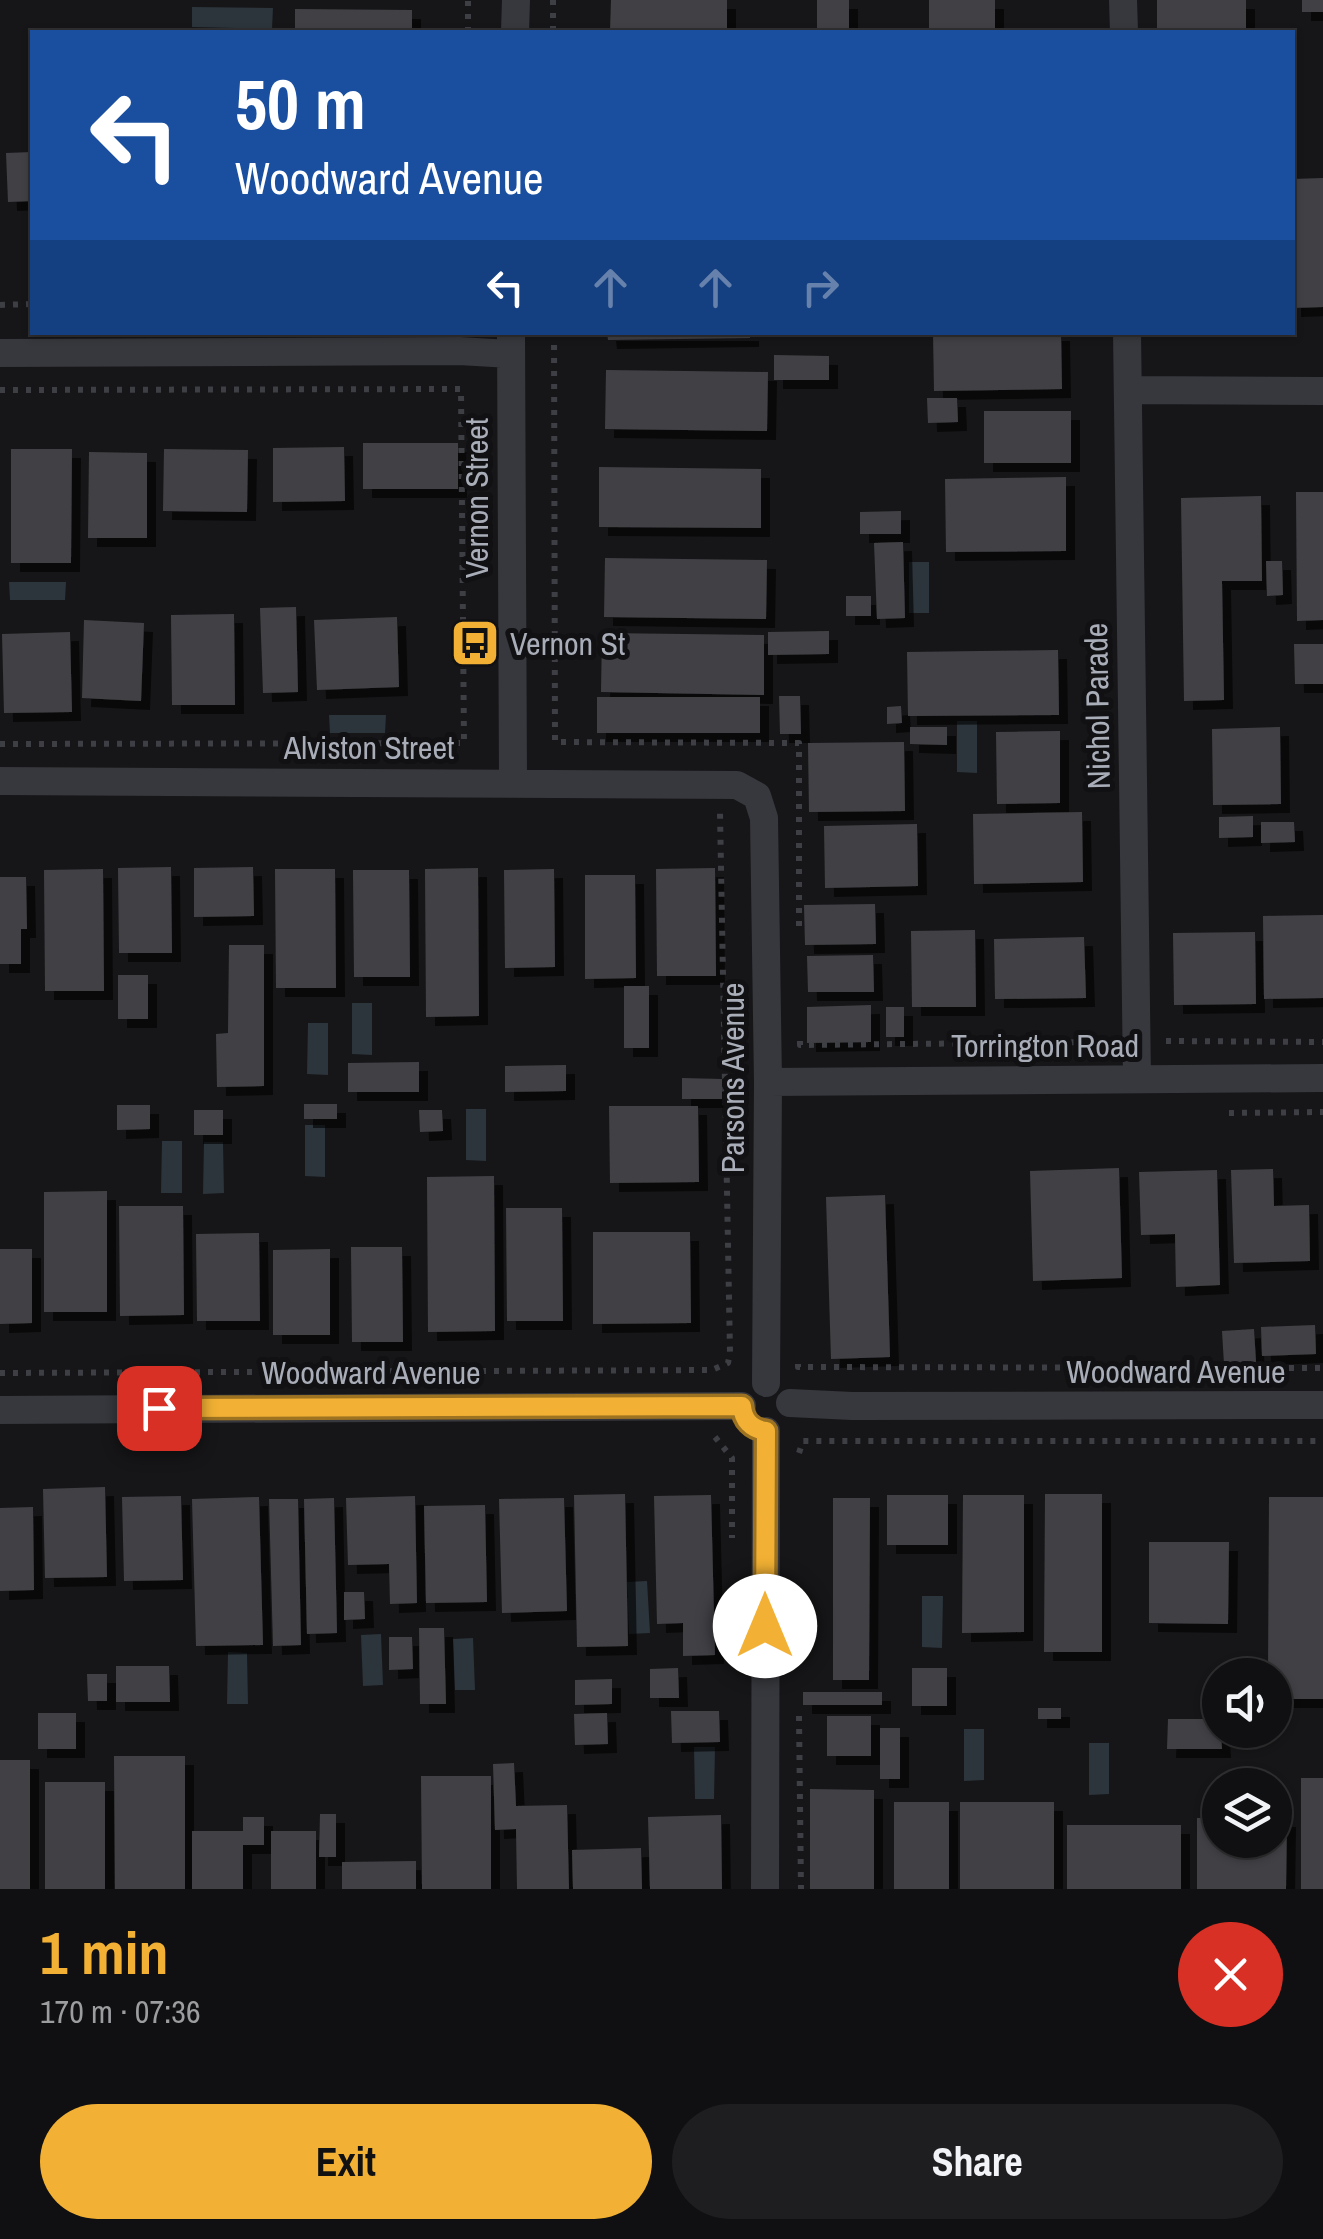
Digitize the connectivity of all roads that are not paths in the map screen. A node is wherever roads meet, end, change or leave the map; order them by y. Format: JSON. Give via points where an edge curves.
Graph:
{"nodes":[{"id":1,"x":516,"y":0,"type":"edge"},
{"id":2,"x":1123,"y":0,"type":"edge"},
{"id":3,"x":515,"y":30,"type":"edge"},
{"id":4,"x":1124,"y":30,"type":"edge"},
{"id":5,"x":1128,"y":335,"type":"edge"},
{"id":6,"x":511,"y":343,"type":"edge"},
{"id":7,"x":0,"y":352,"type":"edge"},
{"id":8,"x":1128,"y":390,"type":"junction"},
{"id":9,"x":1323,"y":391,"type":"edge"},
{"id":10,"x":0,"y":782,"type":"edge"},
{"id":11,"x":513,"y":782,"type":"junction"},
{"id":12,"x":737,"y":784,"type":"joint"},
{"id":13,"x":1323,"y":1078,"type":"edge"},
{"id":14,"x":1136,"y":1079,"type":"junction"},
{"id":15,"x":768,"y":1082,"type":"junction"},
{"id":16,"x":766,"y":1383,"type":"junction"},
{"id":17,"x":790,"y":1403,"type":"junction"},
{"id":18,"x":742,"y":1406,"type":"junction"},
{"id":19,"x":1323,"y":1406,"type":"edge"},
{"id":20,"x":0,"y":1410,"type":"edge"},
{"id":21,"x":766,"y":1431,"type":"junction"},
{"id":22,"x":765,"y":1889,"type":"edge"}],
"edges":[{"from":1,"to":3,"type":"street"},
{"from":2,"to":4,"type":"street"},
{"from":5,"to":8,"type":"street","name":"Nichol Parade"},
{"from":6,"to":7,"type":"street","via":[[462,351]]},
{"from":6,"to":11,"type":"street","name":"Vernon Street"},
{"from":8,"to":9,"type":"street"},
{"from":8,"to":14,"type":"street","name":"Nichol Parade"},
{"from":10,"to":11,"type":"street","name":"Alviston Street"},
{"from":11,"to":12,"type":"street","name":"Alviston Street"},
{"from":12,"to":15,"type":"street","name":"Parsons Avenue","via":[[756,796],[764,818]]},
{"from":13,"to":14,"type":"street","name":"Torrington Road"},
{"from":14,"to":15,"type":"street","name":"Torrington Road"},
{"from":15,"to":16,"type":"street","name":"Parsons Avenue"},
{"from":16,"to":17,"type":"street","via":[[784,1390]]},
{"from":16,"to":18,"type":"street","via":[[746,1392]]},
{"from":17,"to":19,"type":"street","name":"Woodward Avenue"},
{"from":17,"to":21,"type":"street","via":[[786,1419]]},
{"from":18,"to":20,"type":"street","name":"Woodward Avenue"},
{"from":18,"to":21,"type":"street","via":[[752,1426]]},
{"from":21,"to":22,"type":"street"}]}
